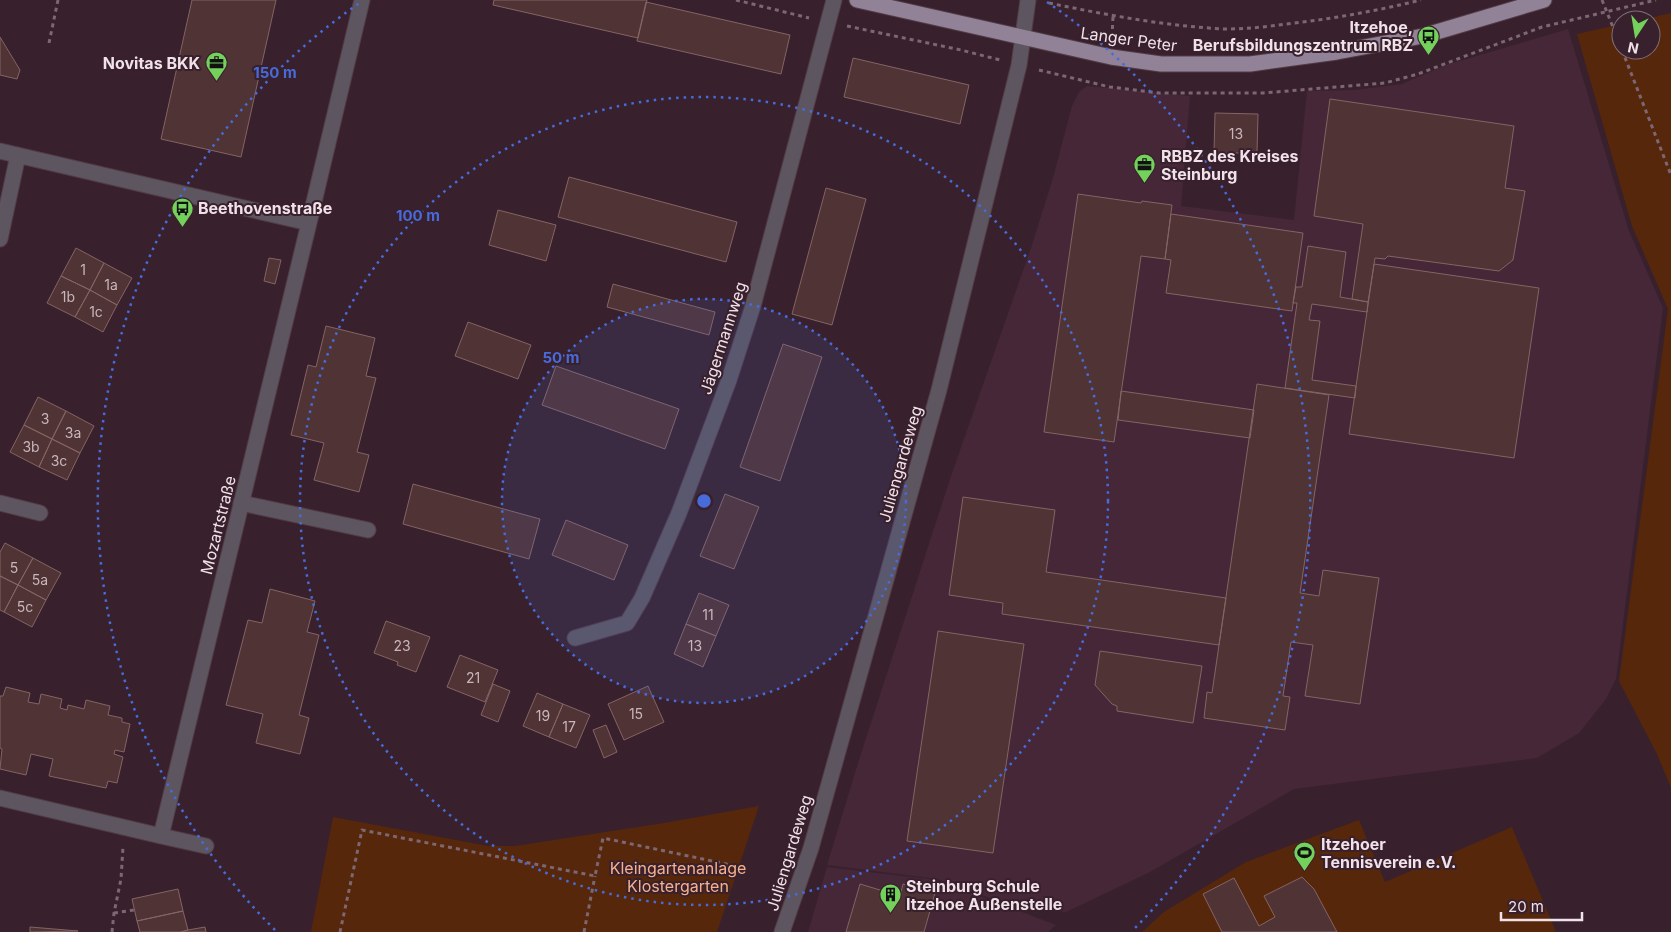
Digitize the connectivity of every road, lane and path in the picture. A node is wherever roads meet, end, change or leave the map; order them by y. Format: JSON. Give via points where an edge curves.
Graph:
{"nodes":[{"id":1,"x":58,"y":0,"type":"edge"},
{"id":2,"x":362,"y":0,"type":"edge"},
{"id":3,"x":834,"y":0,"type":"edge"},
{"id":4,"x":857,"y":0,"type":"edge"},
{"id":5,"x":1028,"y":0,"type":"edge"},
{"id":6,"x":1421,"y":0,"type":"edge"},
{"id":7,"x":1544,"y":0,"type":"edge"},
{"id":8,"x":1602,"y":0,"type":"edge"},
{"id":9,"x":1046,"y":2,"type":"dead end"},
{"id":10,"x":1611,"y":22,"type":"edge"},
{"id":11,"x":1023,"y":38,"type":"junction"},
{"id":12,"x":49,"y":43,"type":"dead end"},
{"id":13,"x":961,"y":50,"type":"dead end"},
{"id":14,"x":1627,"y":60,"type":"edge"},
{"id":15,"x":1019,"y":66,"type":"junction"},
{"id":16,"x":0,"y":151,"type":"edge"},
{"id":17,"x":18,"y":155,"type":"junction"},
{"id":18,"x":1671,"y":175,"type":"edge"},
{"id":19,"x":309,"y":224,"type":"junction"},
{"id":20,"x":0,"y":239,"type":"edge"},
{"id":21,"x":0,"y":503,"type":"edge"},
{"id":22,"x":241,"y":503,"type":"junction"},
{"id":23,"x":40,"y":513,"type":"dead end"},
{"id":24,"x":368,"y":530,"type":"dead end"},
{"id":25,"x":575,"y":638,"type":"dead end"},
{"id":26,"x":0,"y":798,"type":"edge"},
{"id":27,"x":123,"y":826,"type":"junction"},
{"id":28,"x":161,"y":836,"type":"junction"},
{"id":29,"x":206,"y":846,"type":"dead end"},
{"id":30,"x":736,"y":866,"type":"dead end"},
{"id":31,"x":595,"y":876,"type":"junction"},
{"id":32,"x":134,"y":910,"type":"dead end"},
{"id":33,"x":114,"y":914,"type":"junction"},
{"id":34,"x":112,"y":932,"type":"edge"},
{"id":35,"x":340,"y":932,"type":"edge"},
{"id":36,"x":584,"y":932,"type":"edge"},
{"id":37,"x":782,"y":932,"type":"edge"}],
"edges":[{"from":1,"to":12,"type":"path"},
{"from":2,"to":19,"type":"street"},
{"from":3,"to":25,"type":"street","name":"Jägermannweg","via":[[753,306],[682,505],[642,598],[627,623]]},
{"from":4,"to":11,"type":"main road","name":"Langer Peter"},
{"from":5,"to":11,"type":"street","name":"Juliengardeweg"},
{"from":6,"to":9,"type":"path","via":[[1313,21],[1226,29],[1113,17]]},
{"from":7,"to":11,"type":"main road","name":"Langer Peter","via":[[1423,36],[1250,64],[1161,64]]},
{"from":8,"to":10,"type":"path"},
{"from":11,"to":15,"type":"street","name":"Juliengardeweg"},
{"from":13,"to":15,"type":"path"},
{"from":14,"to":18,"type":"path"},
{"from":15,"to":37,"type":"street","name":"Juliengardeweg","via":[[936,400],[813,838]]},
{"from":16,"to":17,"type":"street"},
{"from":17,"to":19,"type":"street"},
{"from":17,"to":20,"type":"street"},
{"from":19,"to":22,"type":"street","name":"Mozartstraße"},
{"from":21,"to":23,"type":"street"},
{"from":22,"to":24,"type":"street"},
{"from":22,"to":28,"type":"street","name":"Mozartstraße"},
{"from":26,"to":27,"type":"street"},
{"from":27,"to":28,"type":"street"},
{"from":27,"to":33,"type":"path","via":[[121,879]]},
{"from":28,"to":29,"type":"street"},
{"from":30,"to":31,"type":"path","via":[[603,838]]},
{"from":31,"to":35,"type":"path","via":[[362,830]]},
{"from":31,"to":36,"type":"path"},
{"from":32,"to":33,"type":"path"},
{"from":33,"to":34,"type":"path"}]}
